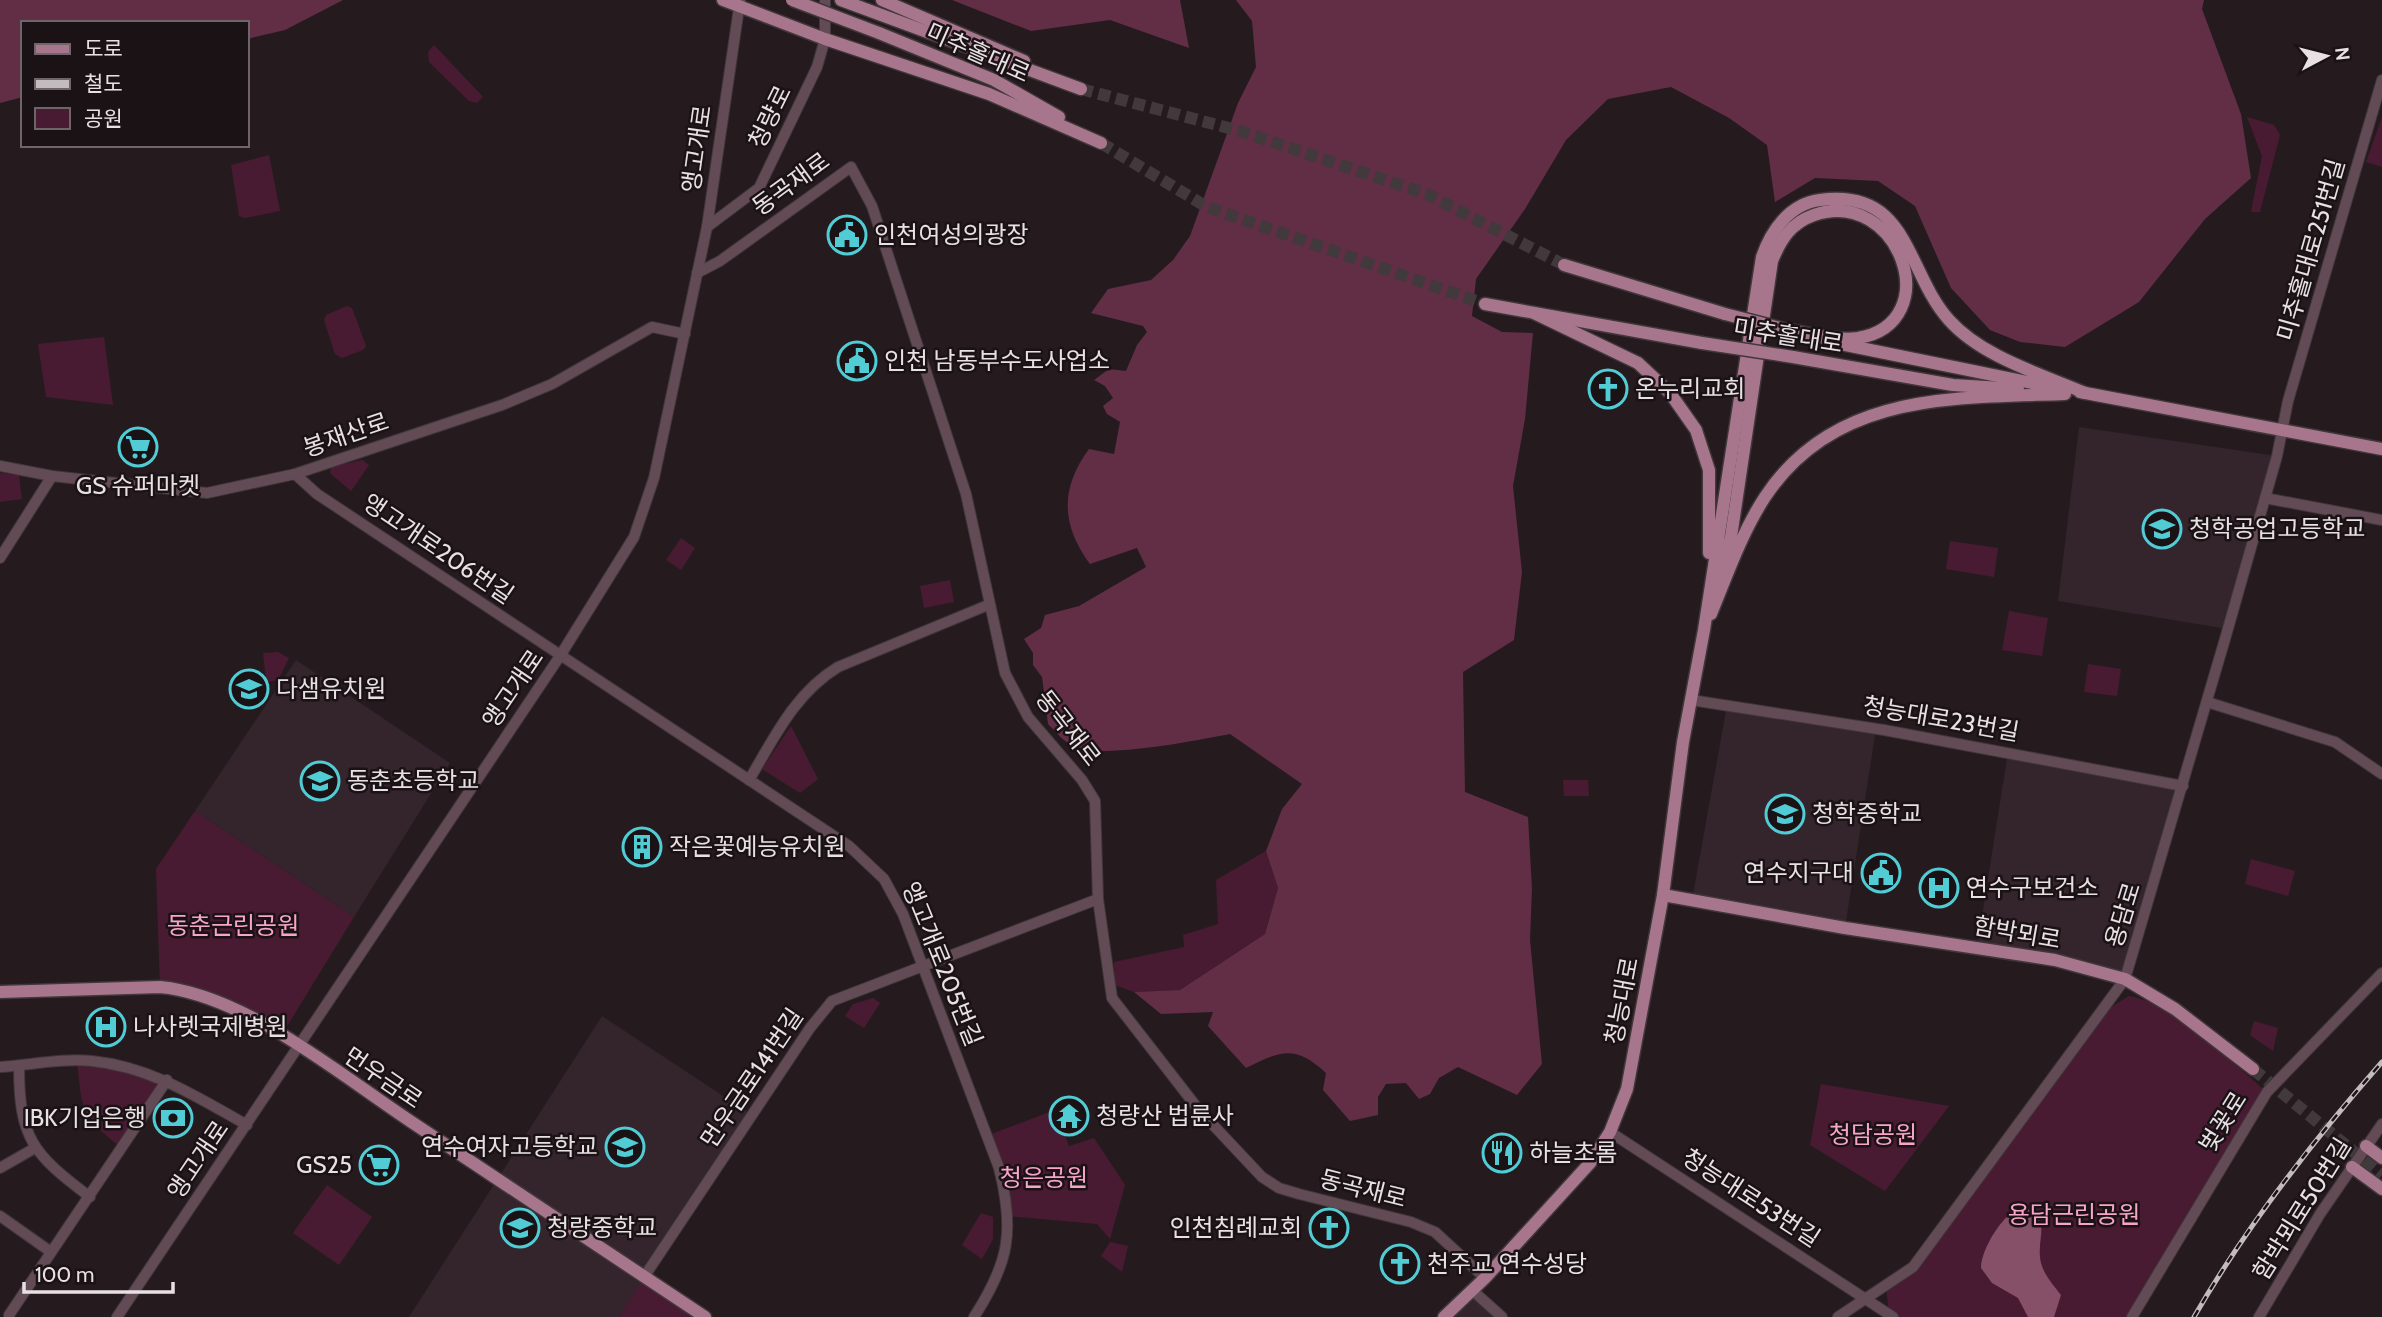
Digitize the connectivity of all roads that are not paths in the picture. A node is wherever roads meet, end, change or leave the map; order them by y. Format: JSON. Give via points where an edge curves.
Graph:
{"nodes":[{"id":1,"x":723,"y":0,"type":"edge"},
{"id":2,"x":792,"y":0,"type":"edge"},
{"id":3,"x":825,"y":0,"type":"edge"},
{"id":4,"x":841,"y":0,"type":"edge"},
{"id":5,"x":882,"y":0,"type":"edge"},
{"id":6,"x":739,"y":3,"type":"edge"},
{"id":7,"x":825,"y":39,"type":"junction"},
{"id":8,"x":2382,"y":80,"type":"edge"},
{"id":9,"x":707,"y":227,"type":"junction"},
{"id":10,"x":1564,"y":265,"type":"tunnel mouth"},
{"id":11,"x":698,"y":272,"type":"junction"},
{"id":12,"x":1485,"y":304,"type":"tunnel mouth"},
{"id":13,"x":1534,"y":313,"type":"junction"},
{"id":14,"x":1788,"y":330,"type":"junction"},
{"id":15,"x":685,"y":334,"type":"junction"},
{"id":16,"x":2085,"y":393,"type":"junction"},
{"id":17,"x":2281,"y":432,"type":"junction"},
{"id":18,"x":2382,"y":449,"type":"edge"},
{"id":19,"x":0,"y":466,"type":"edge"},
{"id":20,"x":295,"y":474,"type":"junction"},
{"id":21,"x":52,"y":476,"type":"junction"},
{"id":22,"x":2265,"y":498,"type":"junction"},
{"id":23,"x":2382,"y":520,"type":"edge"},
{"id":24,"x":0,"y":558,"type":"edge"},
{"id":25,"x":988,"y":605,"type":"junction"},
{"id":26,"x":1704,"y":630,"type":"junction"},
{"id":27,"x":560,"y":656,"type":"junction"},
{"id":28,"x":1691,"y":700,"type":"junction"},
{"id":29,"x":2207,"y":702,"type":"junction"},
{"id":30,"x":2382,"y":774,"type":"edge"},
{"id":31,"x":749,"y":780,"type":"junction"},
{"id":32,"x":2183,"y":786,"type":"junction"},
{"id":33,"x":1663,"y":895,"type":"junction"},
{"id":34,"x":1098,"y":899,"type":"junction"},
{"id":35,"x":923,"y":965,"type":"junction"},
{"id":36,"x":2382,"y":973,"type":"edge"},
{"id":37,"x":2125,"y":979,"type":"junction"},
{"id":38,"x":0,"y":992,"type":"edge"},
{"id":39,"x":299,"y":1048,"type":"junction"},
{"id":40,"x":19,"y":1066,"type":"junction"},
{"id":41,"x":0,"y":1067,"type":"edge"},
{"id":42,"x":2253,"y":1069,"type":"tunnel mouth"},
{"id":43,"x":167,"y":1080,"type":"junction"},
{"id":44,"x":2382,"y":1124,"type":"edge"},
{"id":45,"x":247,"y":1125,"type":"junction"},
{"id":46,"x":1610,"y":1132,"type":"junction"},
{"id":47,"x":2367,"y":1146,"type":"junction"},
{"id":48,"x":35,"y":1148,"type":"junction"},
{"id":49,"x":2382,"y":1158,"type":"edge"},
{"id":50,"x":2353,"y":1167,"type":"junction"},
{"id":51,"x":0,"y":1168,"type":"edge"},
{"id":52,"x":2382,"y":1189,"type":"edge"},
{"id":53,"x":90,"y":1197,"type":"junction"},
{"id":54,"x":0,"y":1216,"type":"edge"},
{"id":55,"x":51,"y":1252,"type":"junction"},
{"id":56,"x":645,"y":1277,"type":"junction"},
{"id":57,"x":1485,"y":1278,"type":"junction"},
{"id":58,"x":1472,"y":1290,"type":"junction"},
{"id":59,"x":1868,"y":1299,"type":"junction"},
{"id":60,"x":7,"y":1314,"type":"edge"},
{"id":61,"x":117,"y":1317,"type":"edge"},
{"id":62,"x":705,"y":1317,"type":"edge"},
{"id":63,"x":974,"y":1317,"type":"edge"},
{"id":64,"x":1444,"y":1317,"type":"edge"},
{"id":65,"x":1503,"y":1317,"type":"edge"},
{"id":66,"x":1838,"y":1317,"type":"edge"},
{"id":67,"x":1893,"y":1317,"type":"edge"},
{"id":68,"x":2132,"y":1317,"type":"edge"},
{"id":69,"x":2259,"y":1317,"type":"edge"}],
"edges":[{"from":1,"to":6,"type":"main road"},
{"from":2,"to":7,"type":"main road","name":"미추홀대로","bridge":true,"via":[[1018,92],[1101,143],[989,94]]},
{"from":3,"to":7,"type":"street","name":"청량로"},
{"from":4,"to":5,"type":"main road","name":"미추홀대로","via":[[1081,89],[990,44]]},
{"from":6,"to":7,"type":"main road"},
{"from":6,"to":9,"type":"street","name":"앵고개로"},
{"from":7,"to":9,"type":"street","name":"청량로","via":[[817,67],[759,188]]},
{"from":8,"to":17,"type":"street","name":"미추홀대로251번길"},
{"from":9,"to":11,"type":"street","name":"앵고개로"},
{"from":10,"to":14,"type":"main road","name":"미추홀대로","bridge":true},
{"from":11,"to":15,"type":"street","name":"앵고개로"},
{"from":11,"to":25,"type":"street","name":"동곡재로","via":[[851,167],[872,206],[966,494]]},
{"from":12,"to":13,"type":"main road","name":"미추홀대로"},
{"from":13,"to":16,"type":"main road","name":"미추홀대로","bridge":true,"via":[[1953,385]]},
{"from":13,"to":26,"type":"main road","via":[[1637,363],[1670,393],[1696,430],[1709,470]]},
{"from":14,"to":16,"type":"main road","name":"미추홀대로","via":[[1844,346]]},
{"from":14,"to":26,"type":"main road","via":[[1856,338],[1883,330],[1902,310],[1907,282],[1898,249],[1886,231],[1857,214],[1838,211],[1807,218],[1780,240],[1772,261],[1731,537]]},
{"from":15,"to":20,"type":"street","name":"봉재산로","via":[[652,327],[552,384]]},
{"from":15,"to":27,"type":"street","name":"앵고개로","via":[[654,478],[634,537]]},
{"from":16,"to":17,"type":"main road","name":"미추홀대로"},
{"from":16,"to":26,"type":"main road","via":[[1924,401],[1849,423],[1799,456],[1765,497],[1738,547]]},
{"from":16,"to":26,"type":"main road","via":[[1975,342],[1948,320],[1903,236],[1874,207],[1835,198],[1796,209],[1769,238],[1762,257]]},
{"from":17,"to":18,"type":"main road","name":"미추홀대로"},
{"from":17,"to":22,"type":"street","name":"용담로"},
{"from":19,"to":21,"type":"street","name":"봉재산로"},
{"from":20,"to":21,"type":"street","name":"봉재산로","via":[[206,493]]},
{"from":20,"to":27,"type":"street","name":"앵고개로206번길","via":[[317,494]]},
{"from":21,"to":24,"type":"street"},
{"from":22,"to":23,"type":"street"},
{"from":22,"to":29,"type":"street","name":"용담로"},
{"from":25,"to":31,"type":"street","via":[[821,677],[790,710]]},
{"from":25,"to":34,"type":"street","name":"동곡재로","via":[[1005,673],[1028,718],[1095,801]]},
{"from":26,"to":28,"type":"main road","name":"청능대로"},
{"from":27,"to":31,"type":"street","name":"앵고개로205번길"},
{"from":27,"to":39,"type":"street","name":"앵고개로"},
{"from":28,"to":32,"type":"street","name":"청능대로23번길","via":[[1912,735]]},
{"from":28,"to":33,"type":"main road","name":"청능대로"},
{"from":29,"to":30,"type":"street","via":[[2328,740]]},
{"from":29,"to":32,"type":"street","name":"용담로"},
{"from":31,"to":35,"type":"street","name":"앵고개로205번길","via":[[849,846],[884,879],[904,914]]},
{"from":32,"to":37,"type":"street","name":"용담로"},
{"from":33,"to":37,"type":"main road","name":"함박뫼로","via":[[2055,960]]},
{"from":33,"to":46,"type":"main road","name":"청능대로","via":[[1626,1089]]},
{"from":34,"to":35,"type":"street","name":"먼우금로141번길"},
{"from":34,"to":57,"type":"street","name":"동곡재로","via":[[1112,998],[1168,1072],[1248,1164],[1279,1188],[1435,1232]]},
{"from":35,"to":56,"type":"street","name":"먼우금로141번길","via":[[832,1001],[821,1012]]},
{"from":35,"to":63,"type":"street","name":"앵고개로205번길","via":[[1009,1206],[1007,1244],[996,1283]]},
{"from":36,"to":68,"type":"street","name":"벚꽃로","via":[[2267,1092]]},
{"from":37,"to":42,"type":"main road","name":"함박뫼로","via":[[2175,1009]]},
{"from":37,"to":59,"type":"street","name":"용담로","via":[[1913,1267]]},
{"from":38,"to":39,"type":"main road","name":"먼우금로","via":[[117,986],[180,989],[219,1000]]},
{"from":39,"to":45,"type":"street","name":"앵고개로"},
{"from":39,"to":56,"type":"main road","name":"먼우금로"},
{"from":40,"to":41,"type":"street"},
{"from":40,"to":43,"type":"street","via":[[89,1061]]},
{"from":40,"to":48,"type":"street","via":[[22,1119]]},
{"from":43,"to":45,"type":"street"},
{"from":43,"to":53,"type":"street"},
{"from":44,"to":47,"type":"street","name":"함박뫼로50번길"},
{"from":45,"to":61,"type":"street","name":"앵고개로"},
{"from":46,"to":57,"type":"main road","name":"청능대로","via":[[1590,1163]]},
{"from":46,"to":59,"type":"street","name":"청능대로53번길"},
{"from":47,"to":49,"type":"main road"},
{"from":47,"to":50,"type":"street","name":"함박뫼로50번길"},
{"from":48,"to":51,"type":"street"},
{"from":48,"to":53,"type":"street"},
{"from":50,"to":52,"type":"main road"},
{"from":50,"to":69,"type":"street","name":"함박뫼로50번길"},
{"from":53,"to":55,"type":"street"},
{"from":54,"to":55,"type":"street"},
{"from":55,"to":60,"type":"street"},
{"from":56,"to":62,"type":"main road","name":"먼우금로"},
{"from":57,"to":58,"type":"main road","name":"청능대로"},
{"from":58,"to":64,"type":"main road","name":"청능대로"},
{"from":58,"to":65,"type":"street"},
{"from":59,"to":66,"type":"street","name":"용담로"},
{"from":59,"to":67,"type":"street","name":"청능대로53번길"}]}
